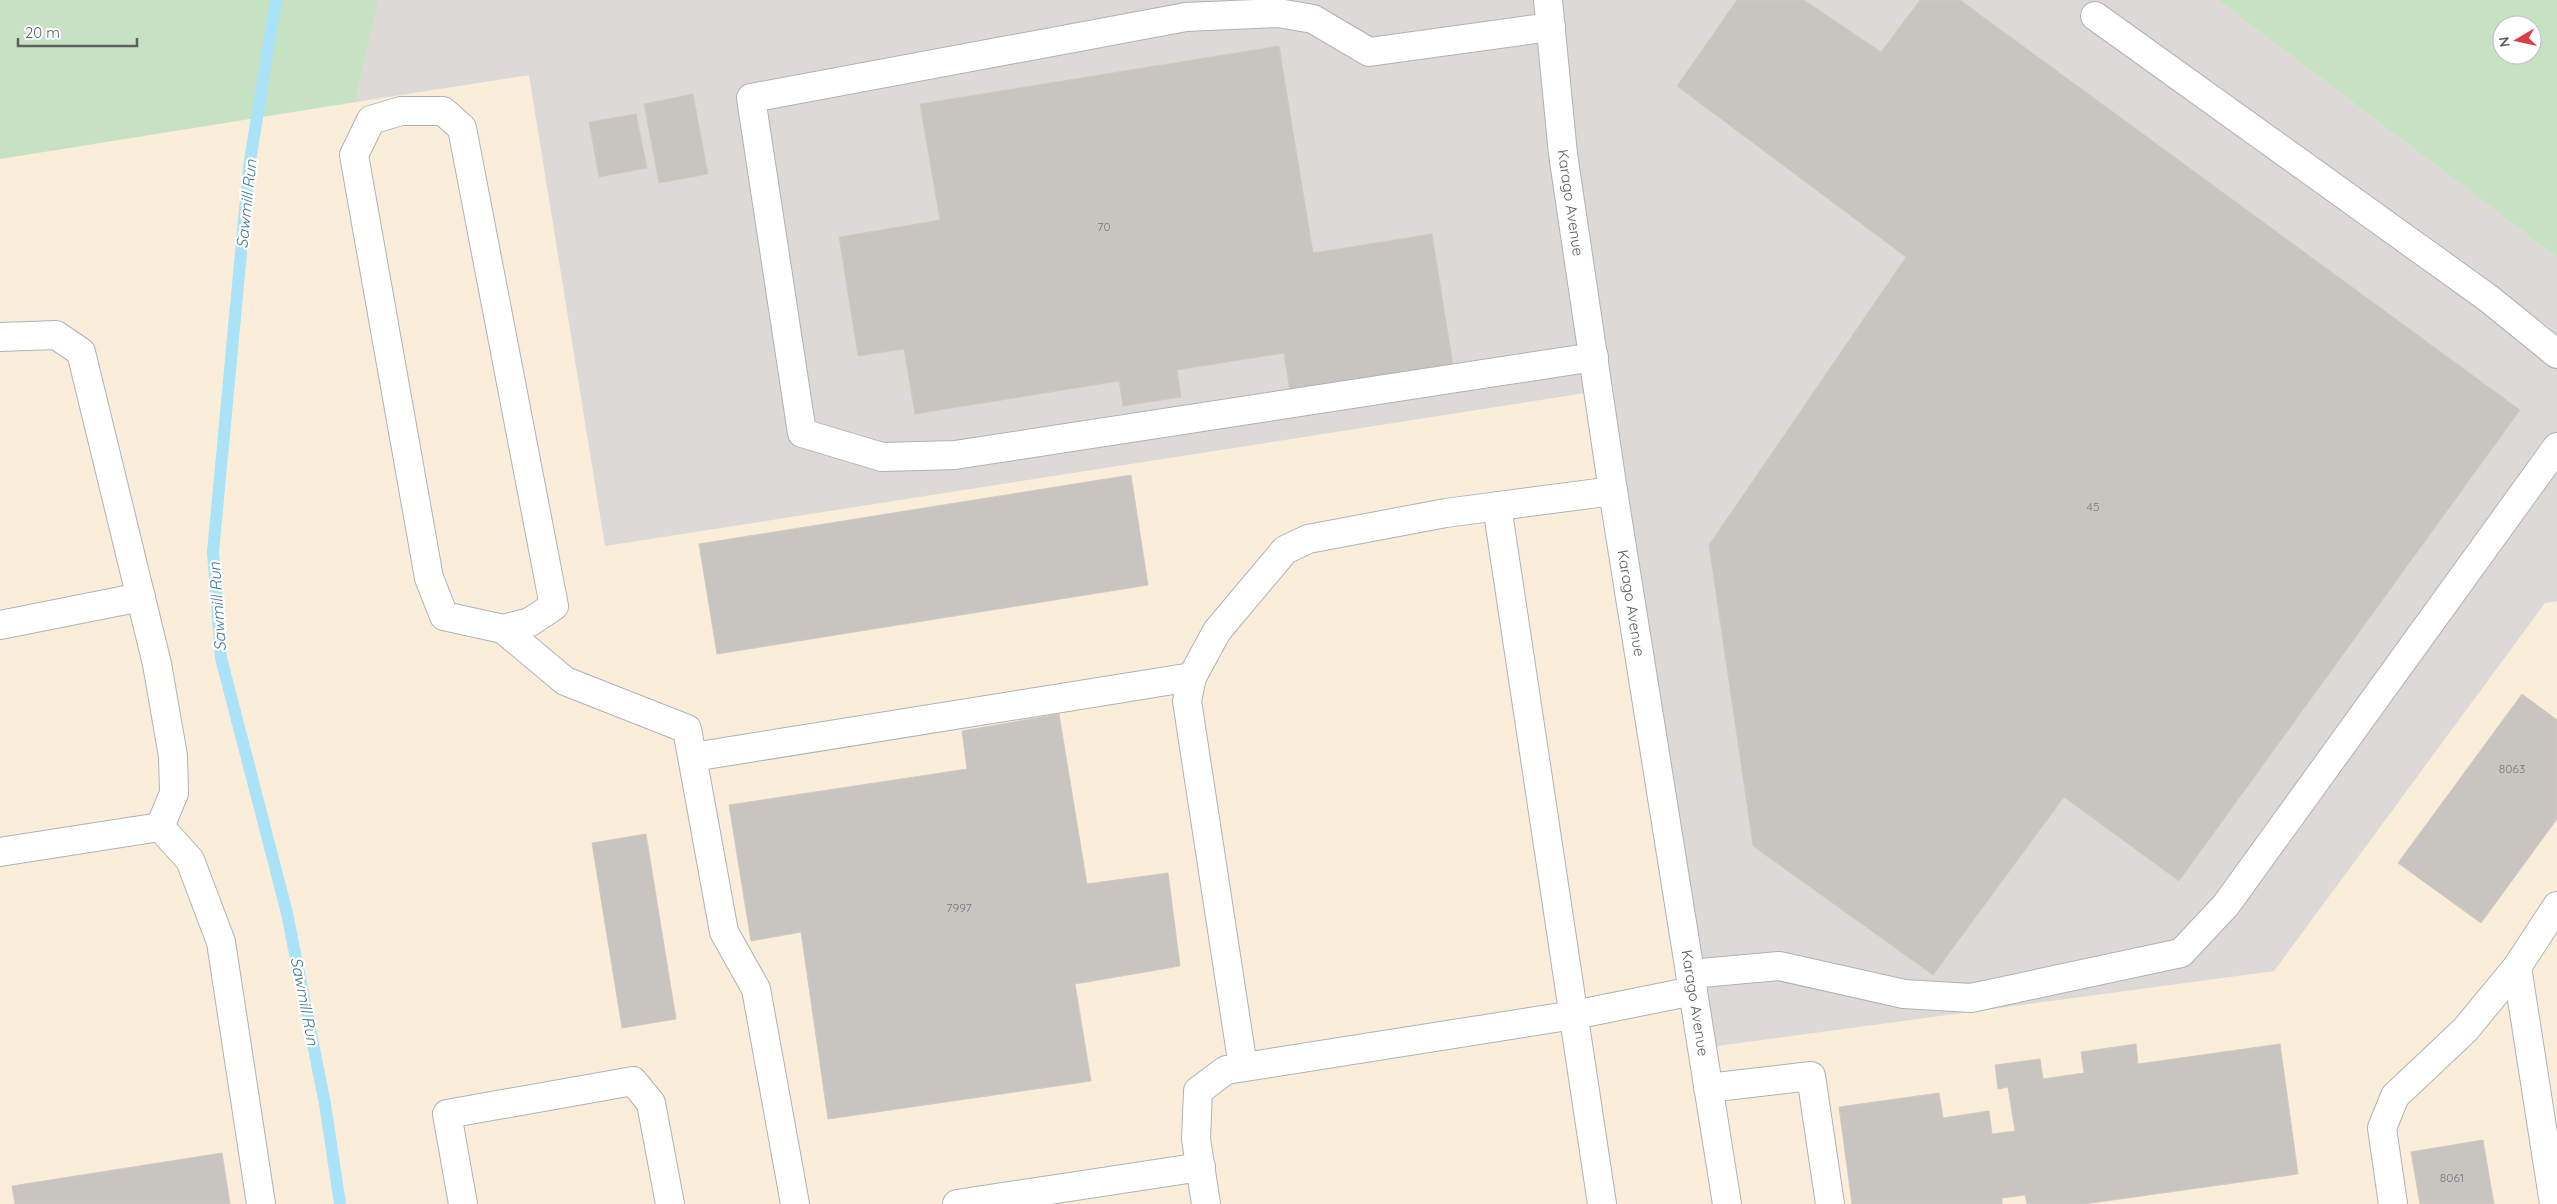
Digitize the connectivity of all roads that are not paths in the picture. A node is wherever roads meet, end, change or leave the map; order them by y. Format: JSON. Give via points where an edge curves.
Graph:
{"nodes":[{"id":1,"x":1548,"y":0,"type":"edge"},
{"id":2,"x":2096,"y":16,"type":"dead end"},
{"id":3,"x":1551,"y":27,"type":"junction"},
{"id":4,"x":0,"y":337,"type":"edge"},
{"id":5,"x":2557,"y":354,"type":"edge"},
{"id":6,"x":1594,"y":357,"type":"junction"},
{"id":7,"x":2557,"y":447,"type":"edge"},
{"id":8,"x":1613,"y":491,"type":"junction"},
{"id":9,"x":1496,"y":506,"type":"junction"},
{"id":10,"x":141,"y":597,"type":"junction"},
{"id":11,"x":0,"y":624,"type":"edge"},
{"id":12,"x":503,"y":629,"type":"junction"},
{"id":13,"x":1192,"y":677,"type":"junction"},
{"id":14,"x":693,"y":757,"type":"junction"},
{"id":15,"x":160,"y":827,"type":"junction"},
{"id":16,"x":0,"y":852,"type":"edge"},
{"id":17,"x":2557,"y":906,"type":"edge"},
{"id":18,"x":2517,"y":967,"type":"junction"},
{"id":19,"x":1691,"y":982,"type":"junction"},
{"id":20,"x":1574,"y":1015,"type":"junction"},
{"id":21,"x":1243,"y":1067,"type":"junction"},
{"id":22,"x":1708,"y":1088,"type":"junction"},
{"id":23,"x":1201,"y":1167,"type":"junction"},
{"id":24,"x":261,"y":1204,"type":"edge"},
{"id":25,"x":463,"y":1204,"type":"edge"},
{"id":26,"x":670,"y":1204,"type":"edge"},
{"id":27,"x":795,"y":1204,"type":"edge"},
{"id":28,"x":957,"y":1204,"type":"edge"},
{"id":29,"x":1206,"y":1204,"type":"edge"},
{"id":30,"x":1602,"y":1204,"type":"edge"},
{"id":31,"x":1727,"y":1204,"type":"edge"},
{"id":32,"x":1830,"y":1204,"type":"edge"},
{"id":33,"x":2392,"y":1204,"type":"edge"},
{"id":34,"x":2554,"y":1204,"type":"edge"}],
"edges":[{"from":1,"to":3,"type":"street","name":"Karago Avenue"},
{"from":2,"to":5,"type":"street","via":[[2488,298]]},
{"from":3,"to":6,"type":"street","name":"Karago Avenue","via":[[1563,154]]},
{"from":3,"to":6,"type":"street","via":[[1369,52],[1313,19],[1278,13],[1186,17],[751,98],[802,433],[882,456],[955,455]]},
{"from":4,"to":10,"type":"street","via":[[56,335],[81,352]]},
{"from":6,"to":8,"type":"street","name":"Karago Avenue"},
{"from":7,"to":19,"type":"street","via":[[2226,905],[2181,953],[1971,998],[1904,994],[1779,966]]},
{"from":8,"to":9,"type":"street"},
{"from":8,"to":19,"type":"street","name":"Karago Avenue"},
{"from":9,"to":13,"type":"street","via":[[1308,539],[1285,550],[1217,631]]},
{"from":9,"to":20,"type":"street"},
{"from":10,"to":11,"type":"street"},
{"from":10,"to":15,"type":"street","via":[[174,756],[174,793]]},
{"from":12,"to":12,"type":"street","via":[[530,622],[554,606],[462,128],[443,110],[401,111],[371,120],[354,155],[430,578],[444,616]]},
{"from":12,"to":14,"type":"street","via":[[565,681],[688,729]]},
{"from":13,"to":14,"type":"street"},
{"from":13,"to":21,"type":"street","via":[[1187,701]]},
{"from":14,"to":27,"type":"street","via":[[724,932],[756,989]]},
{"from":15,"to":16,"type":"street"},
{"from":15,"to":24,"type":"street","via":[[190,860],[221,942]]},
{"from":17,"to":18,"type":"street"},
{"from":18,"to":33,"type":"street","via":[[2465,1030],[2395,1096],[2382,1128]]},
{"from":18,"to":34,"type":"street"},
{"from":19,"to":20,"type":"street"},
{"from":19,"to":22,"type":"street","name":"Karago Avenue"},
{"from":20,"to":21,"type":"street"},
{"from":20,"to":30,"type":"street"},
{"from":21,"to":23,"type":"street","via":[[1226,1070],[1198,1091],[1196,1139]]},
{"from":22,"to":31,"type":"street","name":"Karago Avenue"},
{"from":22,"to":32,"type":"street","via":[[1811,1076]]},
{"from":23,"to":28,"type":"street"},
{"from":23,"to":29,"type":"street"},
{"from":25,"to":26,"type":"street","via":[[447,1114],[633,1081],[651,1103]]}]}
